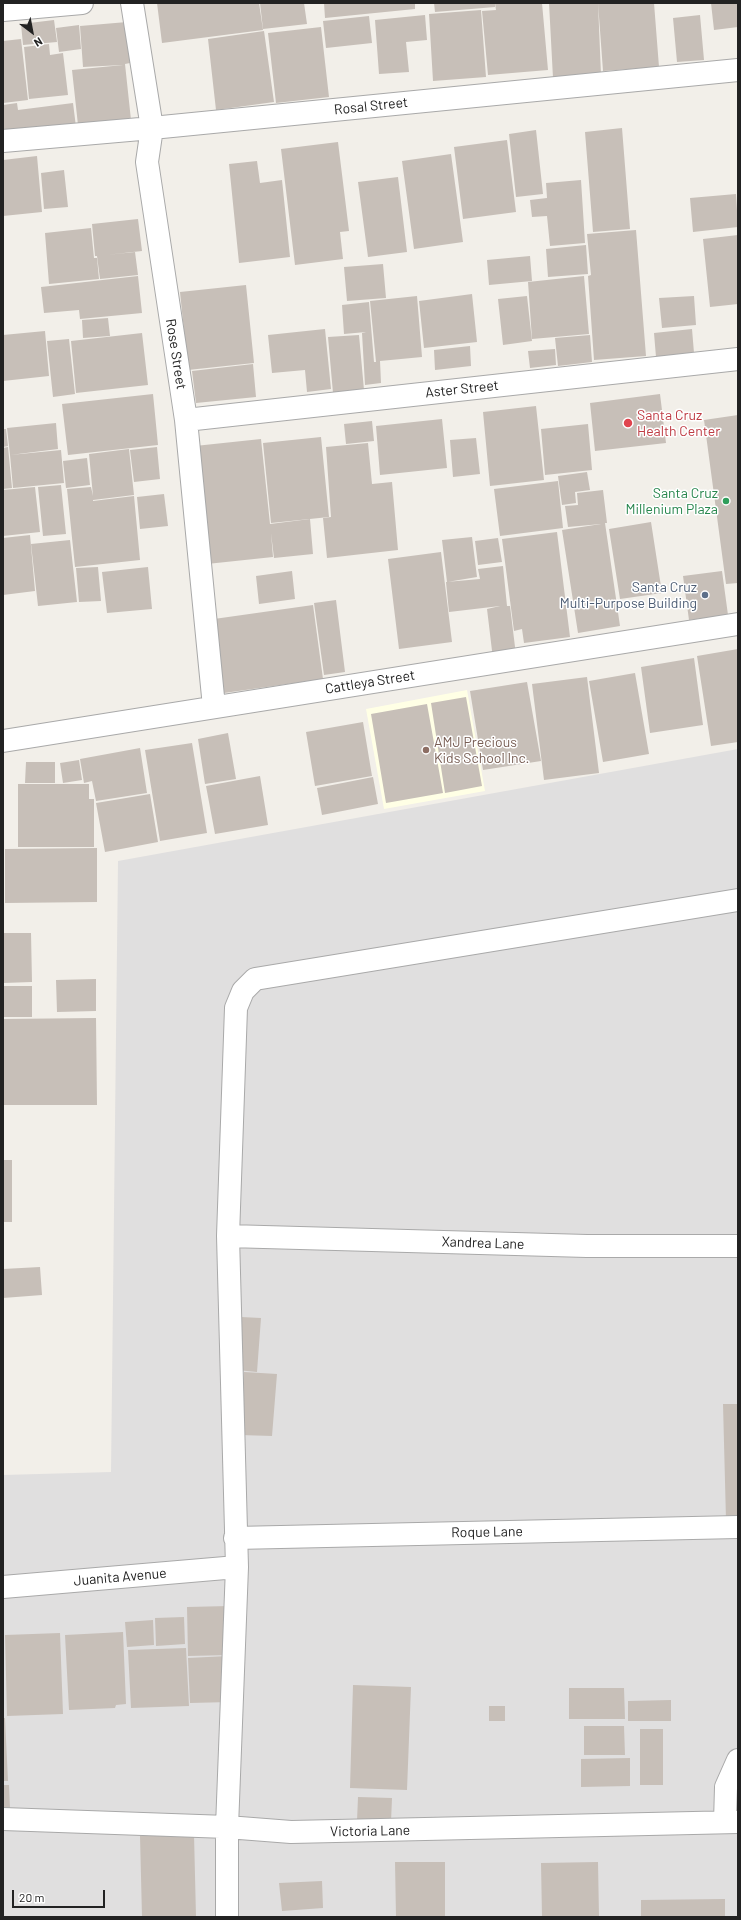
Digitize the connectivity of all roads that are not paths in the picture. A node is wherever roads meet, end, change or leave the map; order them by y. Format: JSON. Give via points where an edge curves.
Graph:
{"nodes":[{"id":1,"x":82,"y":3,"type":"edge"},
{"id":2,"x":132,"y":3,"type":"edge"},
{"id":3,"x":3,"y":10,"type":"edge"},
{"id":4,"x":738,"y":70,"type":"edge"},
{"id":5,"x":152,"y":128,"type":"junction"},
{"id":6,"x":3,"y":141,"type":"edge"},
{"id":7,"x":738,"y":359,"type":"edge"},
{"id":8,"x":186,"y":420,"type":"junction"},
{"id":9,"x":738,"y":624,"type":"edge"},
{"id":10,"x":214,"y":707,"type":"junction"},
{"id":11,"x":3,"y":741,"type":"edge"},
{"id":12,"x":738,"y":900,"type":"edge"},
{"id":13,"x":228,"y":1236,"type":"junction"},
{"id":14,"x":738,"y":1246,"type":"edge"},
{"id":15,"x":738,"y":1527,"type":"edge"},
{"id":16,"x":235,"y":1538,"type":"junction"},
{"id":17,"x":237,"y":1567,"type":"junction"},
{"id":18,"x":3,"y":1587,"type":"edge"},
{"id":19,"x":738,"y":1760,"type":"edge"},
{"id":20,"x":3,"y":1819,"type":"edge"},
{"id":21,"x":732,"y":1822,"type":"edge"},
{"id":22,"x":227,"y":1827,"type":"junction"},
{"id":23,"x":227,"y":1917,"type":"edge"}],
"edges":[{"from":1,"to":3,"type":"street"},
{"from":2,"to":5,"type":"street","name":"Rose Street"},
{"from":4,"to":5,"type":"street","name":"Rosal Street"},
{"from":5,"to":6,"type":"street","name":"Rosal Street"},
{"from":5,"to":8,"type":"street","name":"Rose Street","via":[[147,162]]},
{"from":7,"to":8,"type":"street","name":"Aster Street"},
{"from":8,"to":10,"type":"street","name":"Rose Street"},
{"from":9,"to":10,"type":"street","name":"Cattleya Street"},
{"from":10,"to":11,"type":"street","name":"Cattleya Street"},
{"from":12,"to":13,"type":"street","via":[[255,979],[243,991],[236,1008]]},
{"from":13,"to":14,"type":"street","name":"Xandrea Lane","via":[[587,1246]]},
{"from":13,"to":16,"type":"street"},
{"from":15,"to":16,"type":"street","name":"Roque Lane"},
{"from":16,"to":17,"type":"street"},
{"from":17,"to":18,"type":"street","name":"Juanita Avenue"},
{"from":17,"to":22,"type":"street"},
{"from":19,"to":21,"type":"street","via":[[726,1787]]},
{"from":20,"to":22,"type":"street","name":"Victoria Lane"},
{"from":21,"to":22,"type":"street","name":"Victoria Lane","via":[[290,1832]]},
{"from":22,"to":23,"type":"street"}]}
